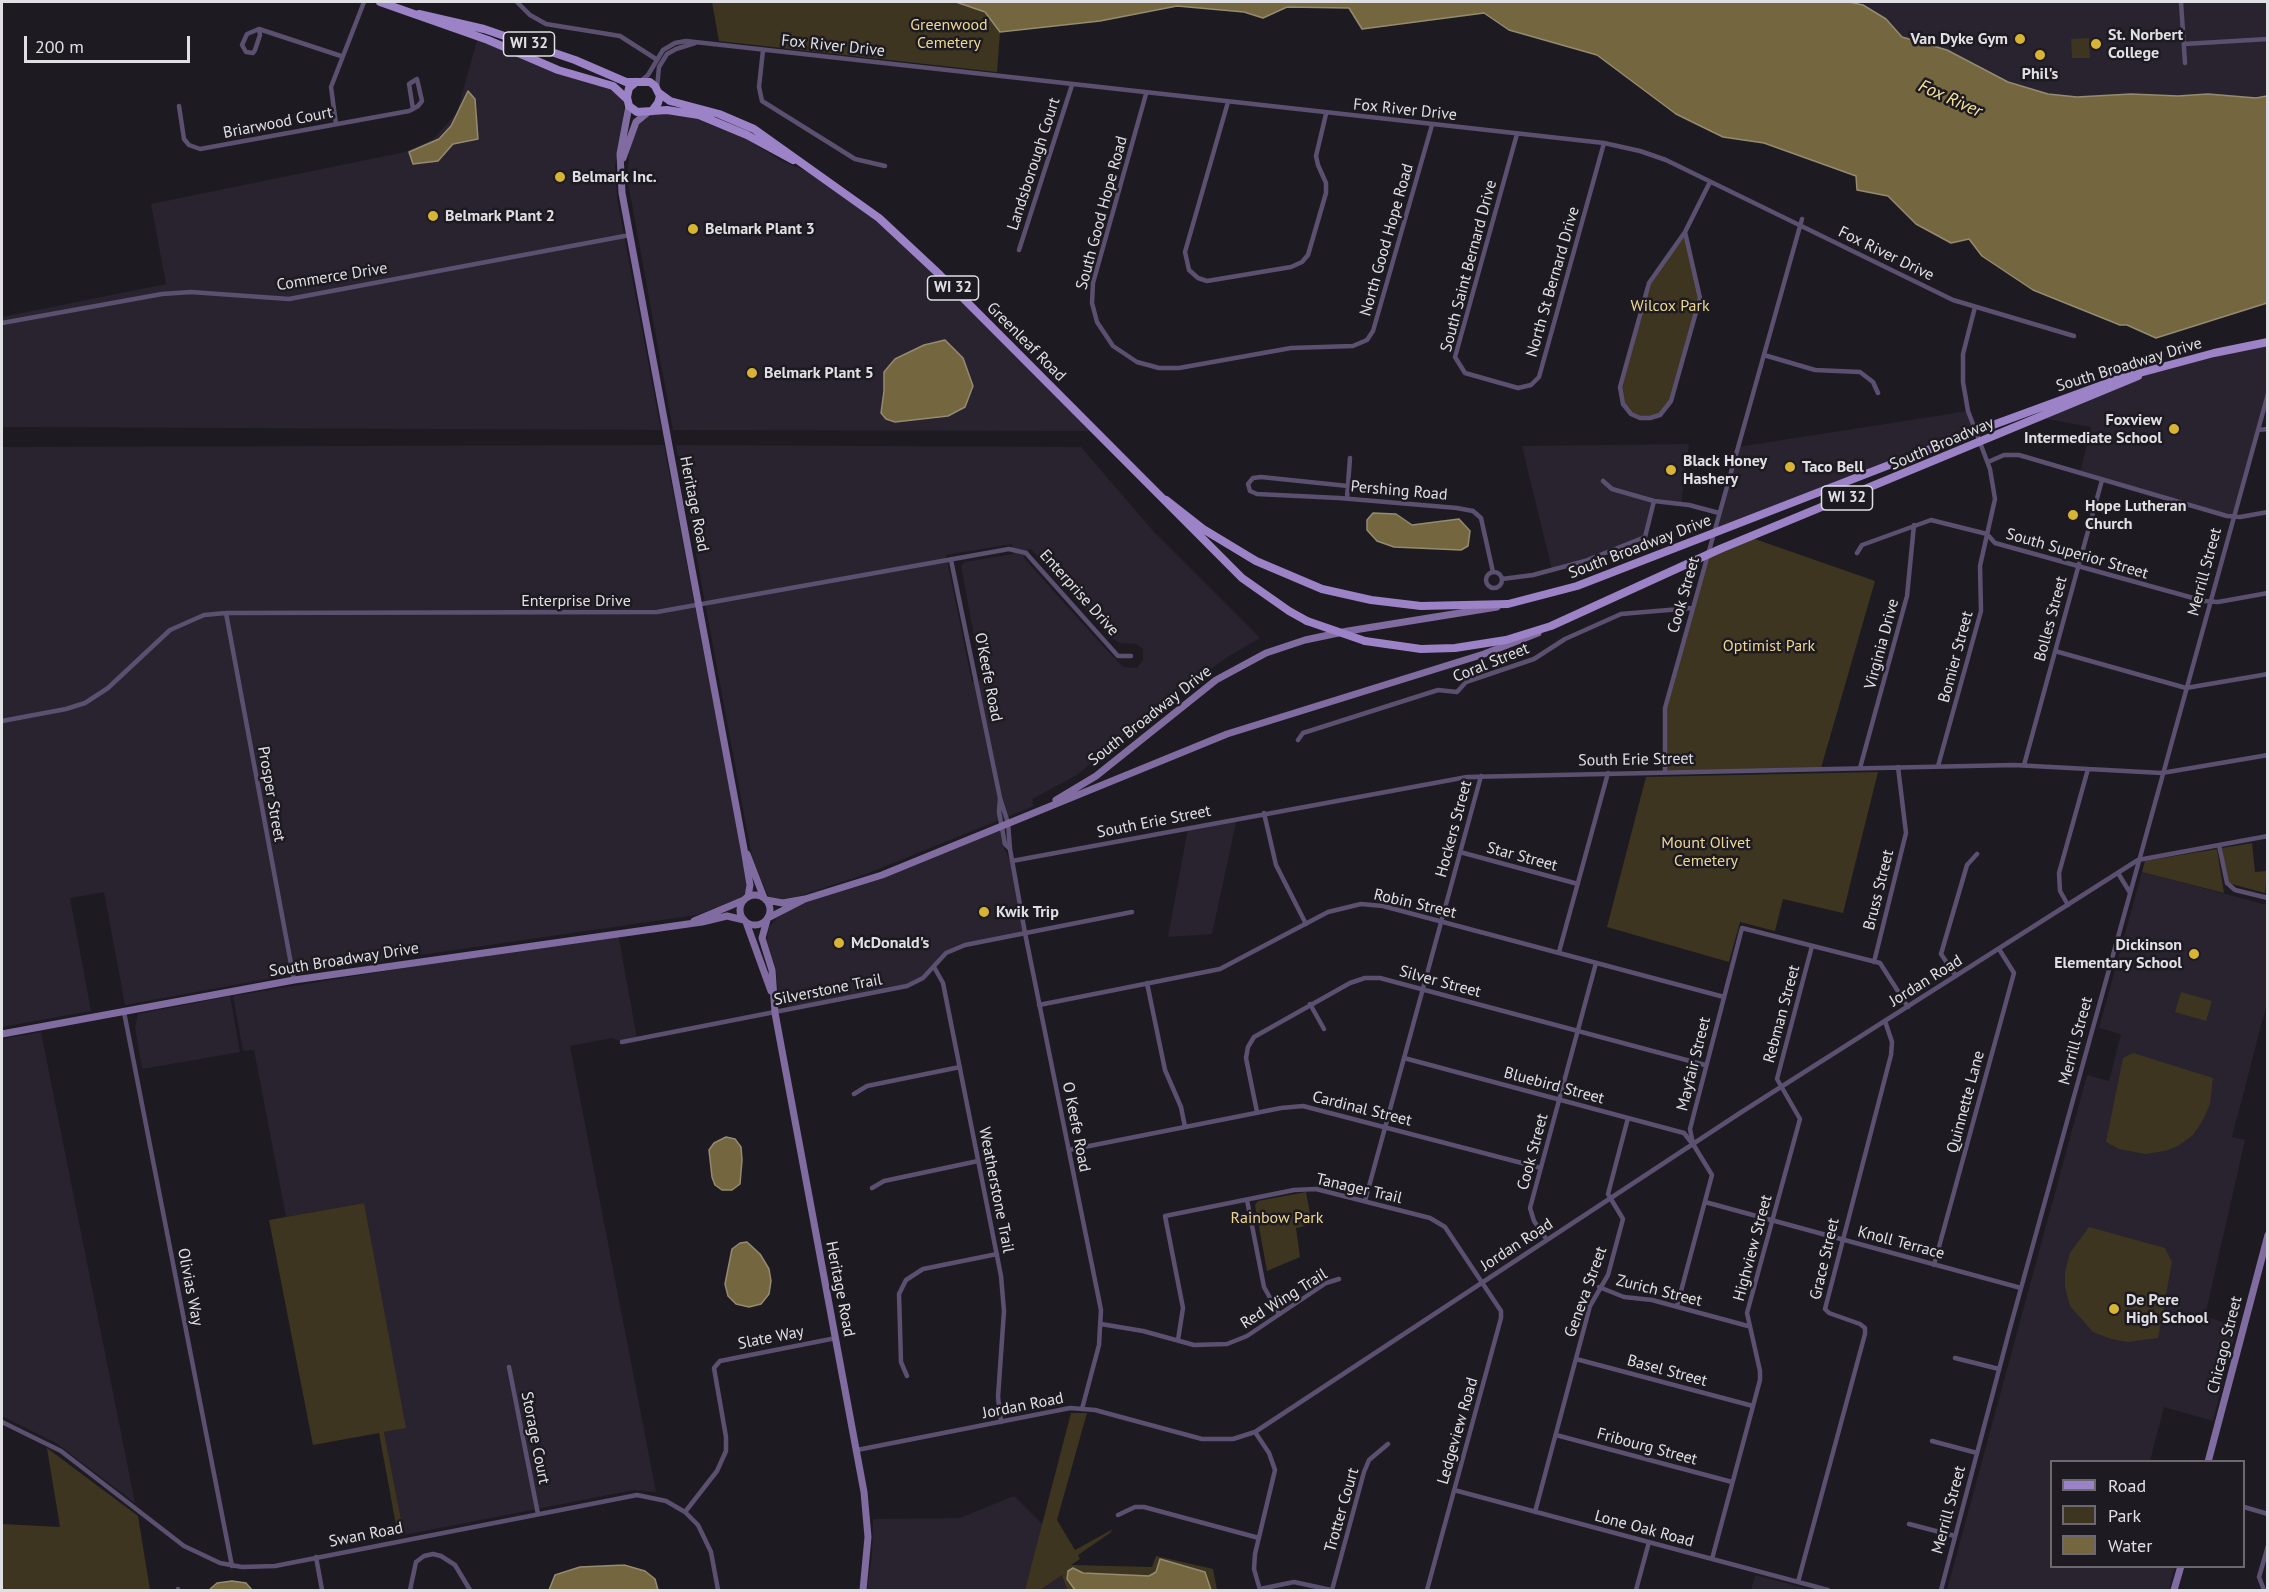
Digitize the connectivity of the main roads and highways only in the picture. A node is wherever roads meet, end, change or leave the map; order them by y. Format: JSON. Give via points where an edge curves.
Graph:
{"nodes":[{"id":1,"x":380,"y":2,"type":"edge"},
{"id":2,"x":419,"y":14,"type":"junction"},
{"id":3,"x":638,"y":81,"type":"junction"},
{"id":4,"x":658,"y":90,"type":"junction"},
{"id":5,"x":628,"y":102,"type":"junction"},
{"id":6,"x":649,"y":112,"type":"junction"},
{"id":7,"x":621,"y":163,"type":"junction"},
{"id":8,"x":806,"y":166,"type":"junction"},
{"id":9,"x":2268,"y":342,"type":"edge"},
{"id":10,"x":2145,"y":373,"type":"junction"},
{"id":11,"x":1166,"y":500,"type":"junction"},
{"id":12,"x":1508,"y":604,"type":"junction"},
{"id":13,"x":1551,"y":626,"type":"junction"},
{"id":14,"x":1046,"y":807,"type":"junction"},
{"id":15,"x":744,"y":849,"type":"junction"},
{"id":16,"x":746,"y":899,"type":"junction"},
{"id":17,"x":765,"y":899,"type":"junction"},
{"id":18,"x":805,"y":899,"type":"junction"},
{"id":19,"x":767,"y":919,"type":"junction"},
{"id":20,"x":745,"y":921,"type":"junction"},
{"id":21,"x":692,"y":922,"type":"junction"},
{"id":22,"x":772,"y":993,"type":"junction"},
{"id":23,"x":2,"y":1034,"type":"edge"},
{"id":24,"x":2268,"y":1235,"type":"edge"},
{"id":25,"x":2208,"y":1460,"type":"edge"},
{"id":26,"x":2180,"y":1568,"type":"edge"},
{"id":27,"x":863,"y":1590,"type":"edge"},
{"id":28,"x":2174,"y":1590,"type":"edge"}],
"edges":[{"from":1,"to":2,"type":"main road","number":"WI 32"},
{"from":2,"to":3,"type":"main road","number":"WI 32","via":[[484,29],[568,57],[622,81]]},
{"from":2,"to":5,"type":"main road","number":"WI 32","via":[[558,70],[613,86]]},
{"from":3,"to":4,"type":"main road","number":"WI 32","via":[[650,82]]},
{"from":3,"to":5,"type":"main road","via":[[629,88]]},
{"from":4,"to":6,"type":"main road","via":[[658,103]]},
{"from":4,"to":8,"type":"main road","name":"Greenleaf Road","number":"WI 32","via":[[670,101],[719,114],[754,129]]},
{"from":5,"to":6,"type":"main road","number":"WI 32","via":[[637,112]]},
{"from":5,"to":7,"type":"main road","name":"Heritage Road"},
{"from":6,"to":7,"type":"main road","name":"Heritage Road","via":[[631,131]]},
{"from":6,"to":8,"type":"main road","name":"Greenleaf Road","number":"WI 32","via":[[674,110],[713,120]]},
{"from":7,"to":15,"type":"main road","name":"Heritage Road","via":[[622,193]]},
{"from":8,"to":11,"type":"main road","name":"Greenleaf Road","number":"WI 32","via":[[879,218],[912,247]]},
{"from":9,"to":10,"type":"main road","name":"South Broadway Drive","number":"WI 32","via":[[2214,352]]},
{"from":10,"to":12,"type":"main road","name":"South Broadway Drive","number":"WI 32","via":[[2121,378],[1976,431],[1565,591]]},
{"from":10,"to":13,"type":"main road","name":"South Broadway","number":"WI 32","via":[[1707,555]]},
{"from":11,"to":12,"type":"main road","number":"WI 32","via":[[1248,557],[1322,589],[1421,606]]},
{"from":11,"to":13,"type":"main road","number":"WI 32","bridge":true,"via":[[1242,578],[1307,621],[1365,641],[1421,649],[1455,648],[1506,640]]},
{"from":12,"to":14,"type":"main road","name":"South Broadway Drive","via":[[1348,631],[1266,653],[1216,680],[1096,776]]},
{"from":13,"to":14,"type":"main road","name":"South Broadway Drive","via":[[1484,654],[1227,734]]},
{"from":14,"to":18,"type":"main road","name":"South Broadway Drive","via":[[882,875]]},
{"from":15,"to":16,"type":"main road","name":"Heritage Road","via":[[750,885]]},
{"from":15,"to":17,"type":"main road","name":"Heritage Road"},
{"from":16,"to":17,"type":"main road"},
{"from":16,"to":20,"type":"main road","via":[[741,910]]},
{"from":16,"to":21,"type":"main road","name":"South Broadway Drive"},
{"from":17,"to":18,"type":"main road","name":"South Broadway Drive","via":[[778,903]]},
{"from":17,"to":19,"type":"main road","via":[[770,910]]},
{"from":18,"to":19,"type":"main road","name":"South Broadway Drive"},
{"from":19,"to":20,"type":"main road","via":[[757,925]]},
{"from":19,"to":22,"type":"main road","name":"Heritage Road","via":[[762,938],[772,970]]},
{"from":20,"to":21,"type":"main road","name":"South Broadway Drive","via":[[727,916]]},
{"from":20,"to":22,"type":"main road","name":"Heritage Road"},
{"from":21,"to":23,"type":"main road","name":"South Broadway Drive","via":[[294,980]]},
{"from":22,"to":27,"type":"main road","name":"Heritage Road","via":[[857,1450],[867,1520]]},
{"from":24,"to":25,"type":"main road","name":"Chicago Street"},
{"from":26,"to":28,"type":"main road"}]}
